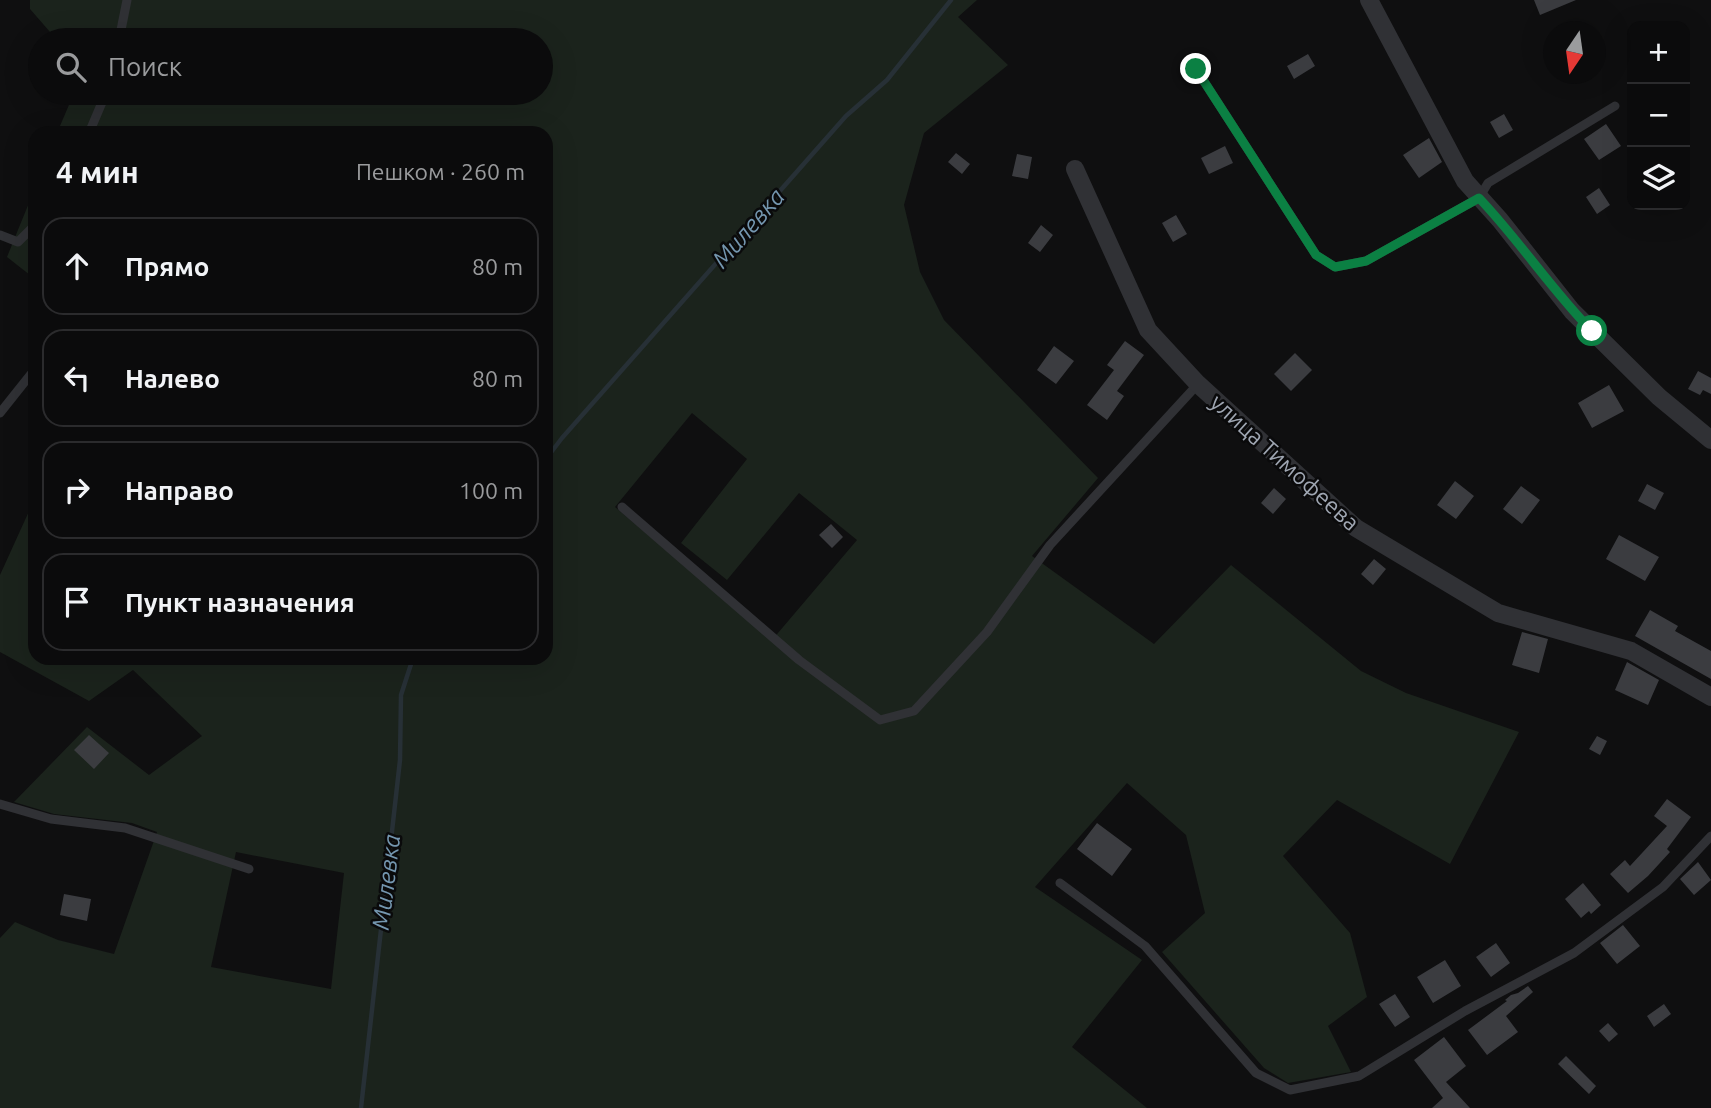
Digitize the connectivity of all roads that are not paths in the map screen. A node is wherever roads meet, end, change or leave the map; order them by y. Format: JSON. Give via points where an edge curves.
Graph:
{"nodes":[{"id":1,"x":127,"y":0,"type":"edge"},
{"id":2,"x":1369,"y":0,"type":"edge"},
{"id":3,"x":121,"y":28,"type":"edge"},
{"id":4,"x":1196,"y":69,"type":"dead end"},
{"id":5,"x":101,"y":105,"type":"edge"},
{"id":6,"x":1615,"y":106,"type":"dead end"},
{"id":7,"x":92,"y":126,"type":"edge"},
{"id":8,"x":1075,"y":170,"type":"dead end"},
{"id":9,"x":1479,"y":198,"type":"junction"},
{"id":10,"x":28,"y":232,"type":"edge"},
{"id":11,"x":0,"y":235,"type":"edge"},
{"id":12,"x":28,"y":378,"type":"edge"},
{"id":13,"x":1198,"y":384,"type":"junction"},
{"id":14,"x":0,"y":412,"type":"edge"},
{"id":15,"x":1711,"y":440,"type":"edge"},
{"id":16,"x":622,"y":507,"type":"dead end"},
{"id":17,"x":1711,"y":697,"type":"edge"},
{"id":18,"x":0,"y":804,"type":"edge"},
{"id":19,"x":1711,"y":836,"type":"edge"},
{"id":20,"x":249,"y":869,"type":"dead end"},
{"id":21,"x":1060,"y":883,"type":"dead end"}],
"edges":[{"from":1,"to":3,"type":"lane"},
{"from":2,"to":9,"type":"street","via":[[1465,181]]},
{"from":4,"to":9,"type":"lane","via":[[1316,255],[1335,267],[1366,261]]},
{"from":5,"to":7,"type":"lane"},
{"from":6,"to":9,"type":"lane","via":[[1488,183]]},
{"from":8,"to":13,"type":"street","name":"улица Тимофеева","via":[[1148,330]]},
{"from":9,"to":15,"type":"street","via":[[1572,311],[1659,397]]},
{"from":10,"to":11,"type":"lane","via":[[18,242]]},
{"from":12,"to":14,"type":"lane"},
{"from":13,"to":16,"type":"lane","via":[[1050,545],[987,632],[915,711],[880,720],[799,660]]},
{"from":13,"to":17,"type":"street","name":"улица Тимофеева","via":[[1356,528],[1498,613],[1631,651]]},
{"from":18,"to":20,"type":"lane","via":[[51,819],[125,828]]},
{"from":19,"to":21,"type":"lane","via":[[1663,887],[1574,953],[1465,1011],[1359,1076],[1290,1090],[1256,1073],[1145,946]]}]}
